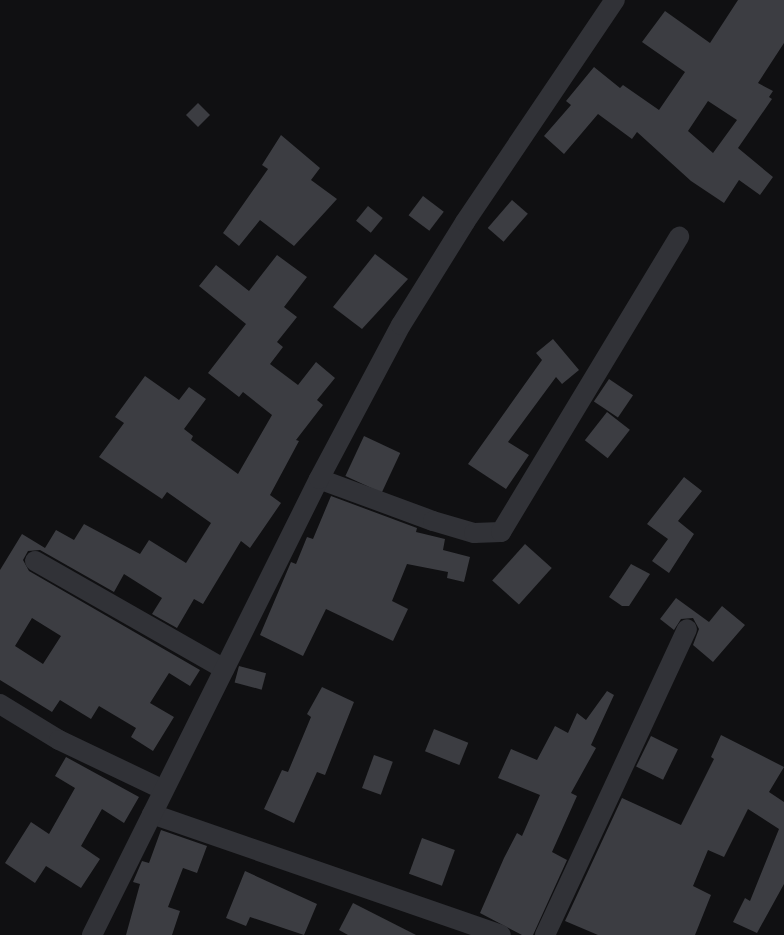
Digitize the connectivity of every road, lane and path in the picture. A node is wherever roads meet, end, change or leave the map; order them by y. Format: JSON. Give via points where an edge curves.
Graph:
{"nodes":[{"id":1,"x":615,"y":0,"type":"edge"},
{"id":2,"x":679,"y":237,"type":"dead end"},
{"id":3,"x":319,"y":479,"type":"junction"},
{"id":4,"x":35,"y":561,"type":"dead end"},
{"id":5,"x":687,"y":629,"type":"dead end"},
{"id":6,"x":224,"y":669,"type":"junction"},
{"id":7,"x":0,"y":704,"type":"edge"},
{"id":8,"x":164,"y":790,"type":"junction"},
{"id":9,"x":152,"y":814,"type":"junction"},
{"id":10,"x":92,"y":935,"type":"edge"},
{"id":11,"x":501,"y":935,"type":"edge"},
{"id":12,"x":545,"y":935,"type":"edge"}],
"edges":[{"from":1,"to":3,"type":"street","via":[[465,222],[401,325]]},
{"from":2,"to":3,"type":"street","via":[[501,532],[474,533]]},
{"from":3,"to":6,"type":"street"},
{"from":4,"to":6,"type":"street"},
{"from":5,"to":12,"type":"street"},
{"from":6,"to":8,"type":"street"},
{"from":7,"to":8,"type":"street","via":[[58,740]]},
{"from":8,"to":9,"type":"street"},
{"from":9,"to":10,"type":"street"},
{"from":9,"to":11,"type":"street"}]}
